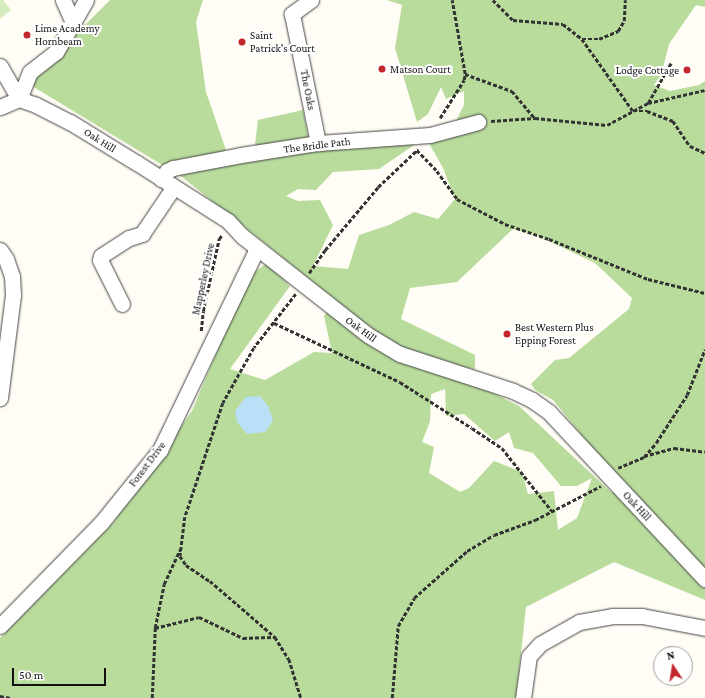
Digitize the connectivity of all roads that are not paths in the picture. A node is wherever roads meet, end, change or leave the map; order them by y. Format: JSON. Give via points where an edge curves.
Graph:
{"nodes":[{"id":1,"x":63,"y":0,"type":"edge"},
{"id":2,"x":86,"y":0,"type":"edge"},
{"id":3,"x":311,"y":0,"type":"edge"},
{"id":4,"x":74,"y":25,"type":"junction"},
{"id":5,"x":0,"y":66,"type":"edge"},
{"id":6,"x":19,"y":99,"type":"junction"},
{"id":7,"x":0,"y":107,"type":"edge"},
{"id":8,"x":478,"y":122,"type":"road end"},
{"id":9,"x":318,"y":143,"type":"junction"},
{"id":10,"x":167,"y":183,"type":"junction"},
{"id":11,"x":257,"y":248,"type":"junction"},
{"id":12,"x":0,"y":250,"type":"edge"},
{"id":13,"x":122,"y":304,"type":"dead end"},
{"id":14,"x":0,"y":398,"type":"edge"},
{"id":15,"x":705,"y":579,"type":"edge"},
{"id":16,"x":0,"y":626,"type":"edge"},
{"id":17,"x":705,"y":628,"type":"edge"},
{"id":18,"x":523,"y":698,"type":"edge"}],
"edges":[{"from":1,"to":4,"type":"street"},
{"from":2,"to":4,"type":"street"},
{"from":3,"to":9,"type":"street","name":"The Oaks","via":[[292,14]]},
{"from":4,"to":6,"type":"street","via":[[56,52],[30,72]]},
{"from":5,"to":6,"type":"street"},
{"from":6,"to":7,"type":"street"},
{"from":6,"to":10,"type":"street","name":"Oak Hill","via":[[70,122]]},
{"from":8,"to":9,"type":"street","name":"The Bridle Path","via":[[430,135]]},
{"from":9,"to":10,"type":"street","name":"The Bridle Path","via":[[173,168],[166,171]]},
{"from":10,"to":11,"type":"street","name":"Oak Hill","via":[[228,221]]},
{"from":10,"to":13,"type":"street","name":"The Bridle Path","via":[[142,234],[129,238],[101,256],[100,260]]},
{"from":11,"to":15,"type":"street","name":"Oak Hill","via":[[368,336],[400,354],[513,391],[549,412]]},
{"from":11,"to":16,"type":"street","name":"Forest Drive","via":[[160,450],[101,523]]},
{"from":12,"to":14,"type":"street","via":[[12,276],[13,295]]},
{"from":17,"to":18,"type":"street","via":[[642,616],[612,616],[579,622],[540,644],[529,656]]}]}
